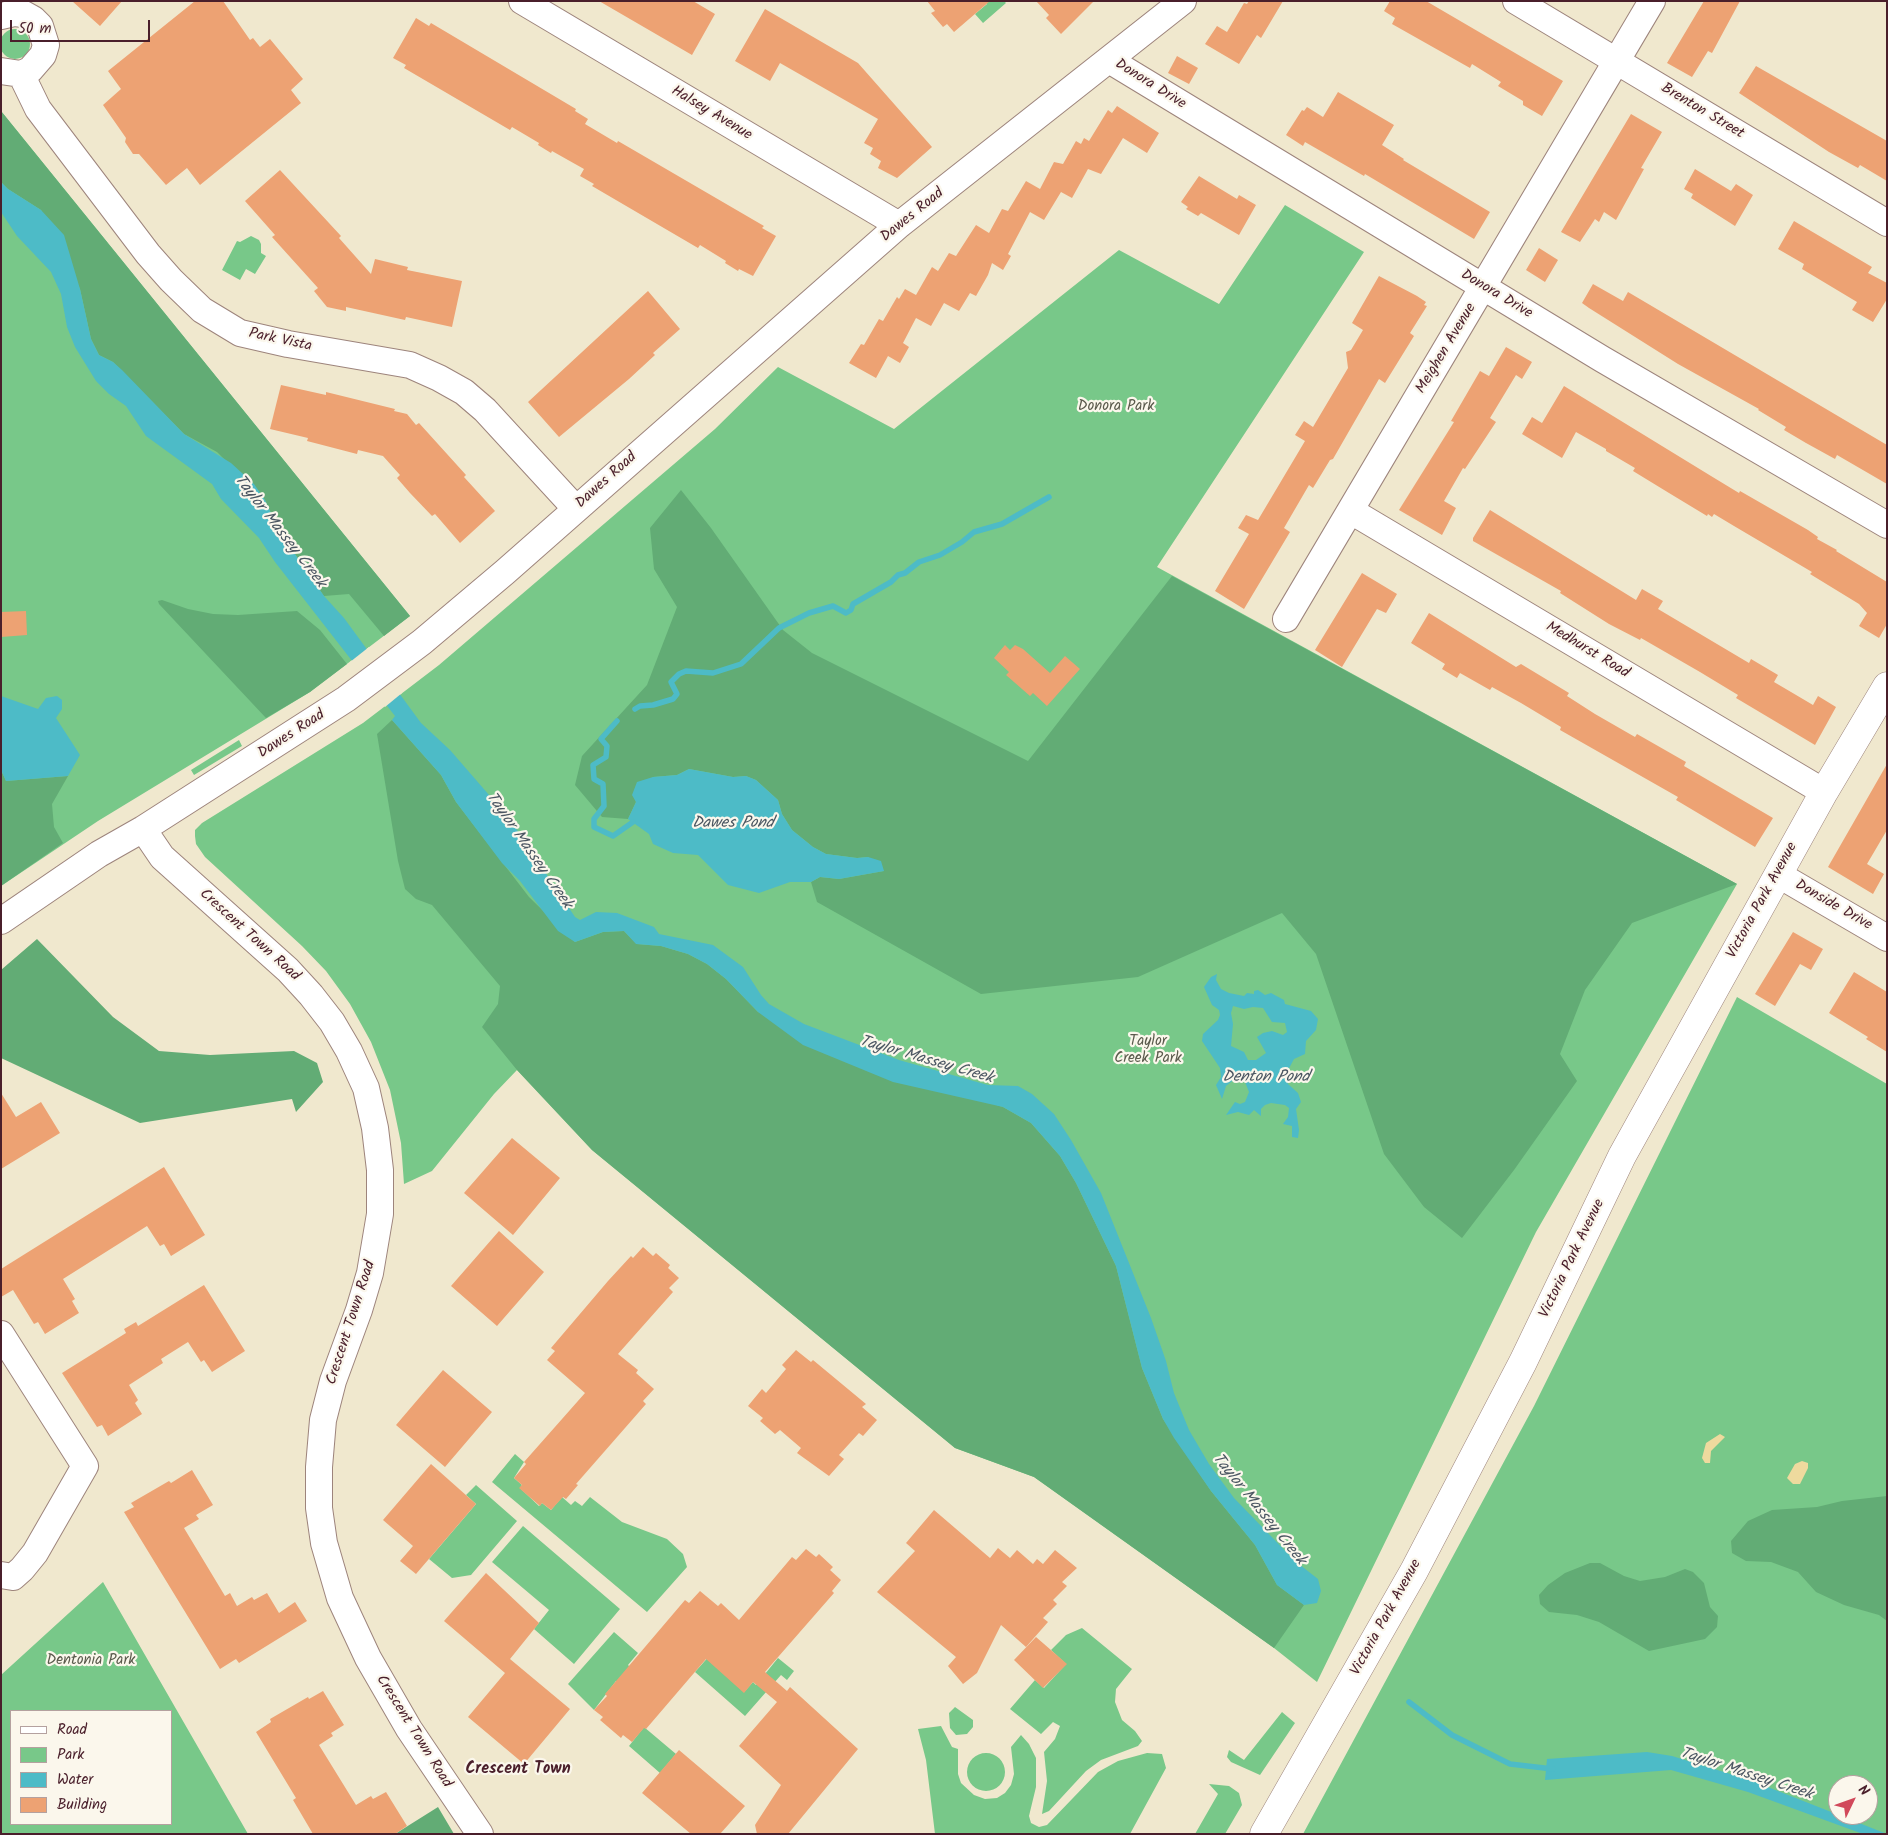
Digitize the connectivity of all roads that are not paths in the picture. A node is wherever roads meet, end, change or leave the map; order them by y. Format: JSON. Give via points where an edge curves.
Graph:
{"nodes":[{"id":1,"x":522,"y":1,"type":"edge"},
{"id":2,"x":1183,"y":1,"type":"edge"},
{"id":3,"x":1516,"y":1,"type":"edge"},
{"id":4,"x":1652,"y":1,"type":"edge"},
{"id":5,"x":1,"y":16,"type":"edge"},
{"id":6,"x":1109,"y":60,"type":"junction"},
{"id":7,"x":1617,"y":61,"type":"junction"},
{"id":8,"x":11,"y":72,"type":"edge"},
{"id":9,"x":1887,"y":223,"type":"edge"},
{"id":10,"x":899,"y":225,"type":"junction"},
{"id":11,"x":1484,"y":287,"type":"junction"},
{"id":12,"x":576,"y":509,"type":"junction"},
{"id":13,"x":1351,"y":511,"type":"junction"},
{"id":14,"x":1887,"y":525,"type":"edge"},
{"id":15,"x":1286,"y":620,"type":"dead end"},
{"id":16,"x":1887,"y":686,"type":"edge"},
{"id":17,"x":1824,"y":792,"type":"junction"},
{"id":18,"x":143,"y":829,"type":"junction"},
{"id":19,"x":1779,"y":875,"type":"junction"},
{"id":20,"x":1,"y":921,"type":"edge"},
{"id":21,"x":1887,"y":938,"type":"edge"},
{"id":22,"x":1,"y":1334,"type":"edge"},
{"id":23,"x":7,"y":1576,"type":"edge"},
{"id":24,"x":480,"y":1834,"type":"edge"},
{"id":25,"x":1264,"y":1834,"type":"edge"}],
"edges":[{"from":1,"to":10,"type":"street","name":"Halsey Avenue"},
{"from":2,"to":6,"type":"street","name":"Dawes Road"},
{"from":3,"to":7,"type":"street","name":"Brenton Street"},
{"from":4,"to":7,"type":"street","name":"Meighen Avenue"},
{"from":5,"to":8,"type":"street","name":"Park Vista","via":[[24,14],[40,26],[46,45],[43,55],[30,70]]},
{"from":6,"to":10,"type":"street","name":"Dawes Road"},
{"from":6,"to":11,"type":"street","name":"Donora Drive"},
{"from":7,"to":9,"type":"street","name":"Brenton Street"},
{"from":7,"to":11,"type":"street","name":"Meighen Avenue"},
{"from":8,"to":12,"type":"street","name":"Park Vista","via":[[136,238],[171,280],[202,310],[240,333],[410,365],[440,378],[485,410]]},
{"from":10,"to":12,"type":"street","name":"Dawes Road"},
{"from":11,"to":13,"type":"street","name":"Meighen Avenue"},
{"from":11,"to":14,"type":"street","name":"Donora Drive"},
{"from":12,"to":18,"type":"street","name":"Dawes Road","via":[[422,642],[346,699]]},
{"from":13,"to":15,"type":"street","name":"Meighen Avenue"},
{"from":13,"to":17,"type":"street","name":"Medhurst Road"},
{"from":16,"to":17,"type":"main road","name":"Victoria Park Avenue"},
{"from":17,"to":19,"type":"main road","name":"Victoria Park Avenue"},
{"from":18,"to":20,"type":"street","name":"Dawes Road","via":[[99,854]]},
{"from":18,"to":24,"type":"street","name":"Crescent Town Road","via":[[162,857],[288,970],[311,995],[341,1037],[366,1088],[379,1162],[380,1214],[370,1273],[332,1381],[323,1420],[319,1508],[324,1543],[340,1598],[368,1658],[409,1729]]},
{"from":19,"to":21,"type":"street","name":"Donside Drive"},
{"from":19,"to":25,"type":"main road","name":"Victoria Park Avenue","via":[[1622,1156],[1523,1362],[1414,1571]]},
{"from":22,"to":23,"type":"street","via":[[85,1466],[35,1553],[22,1570]]}]}
